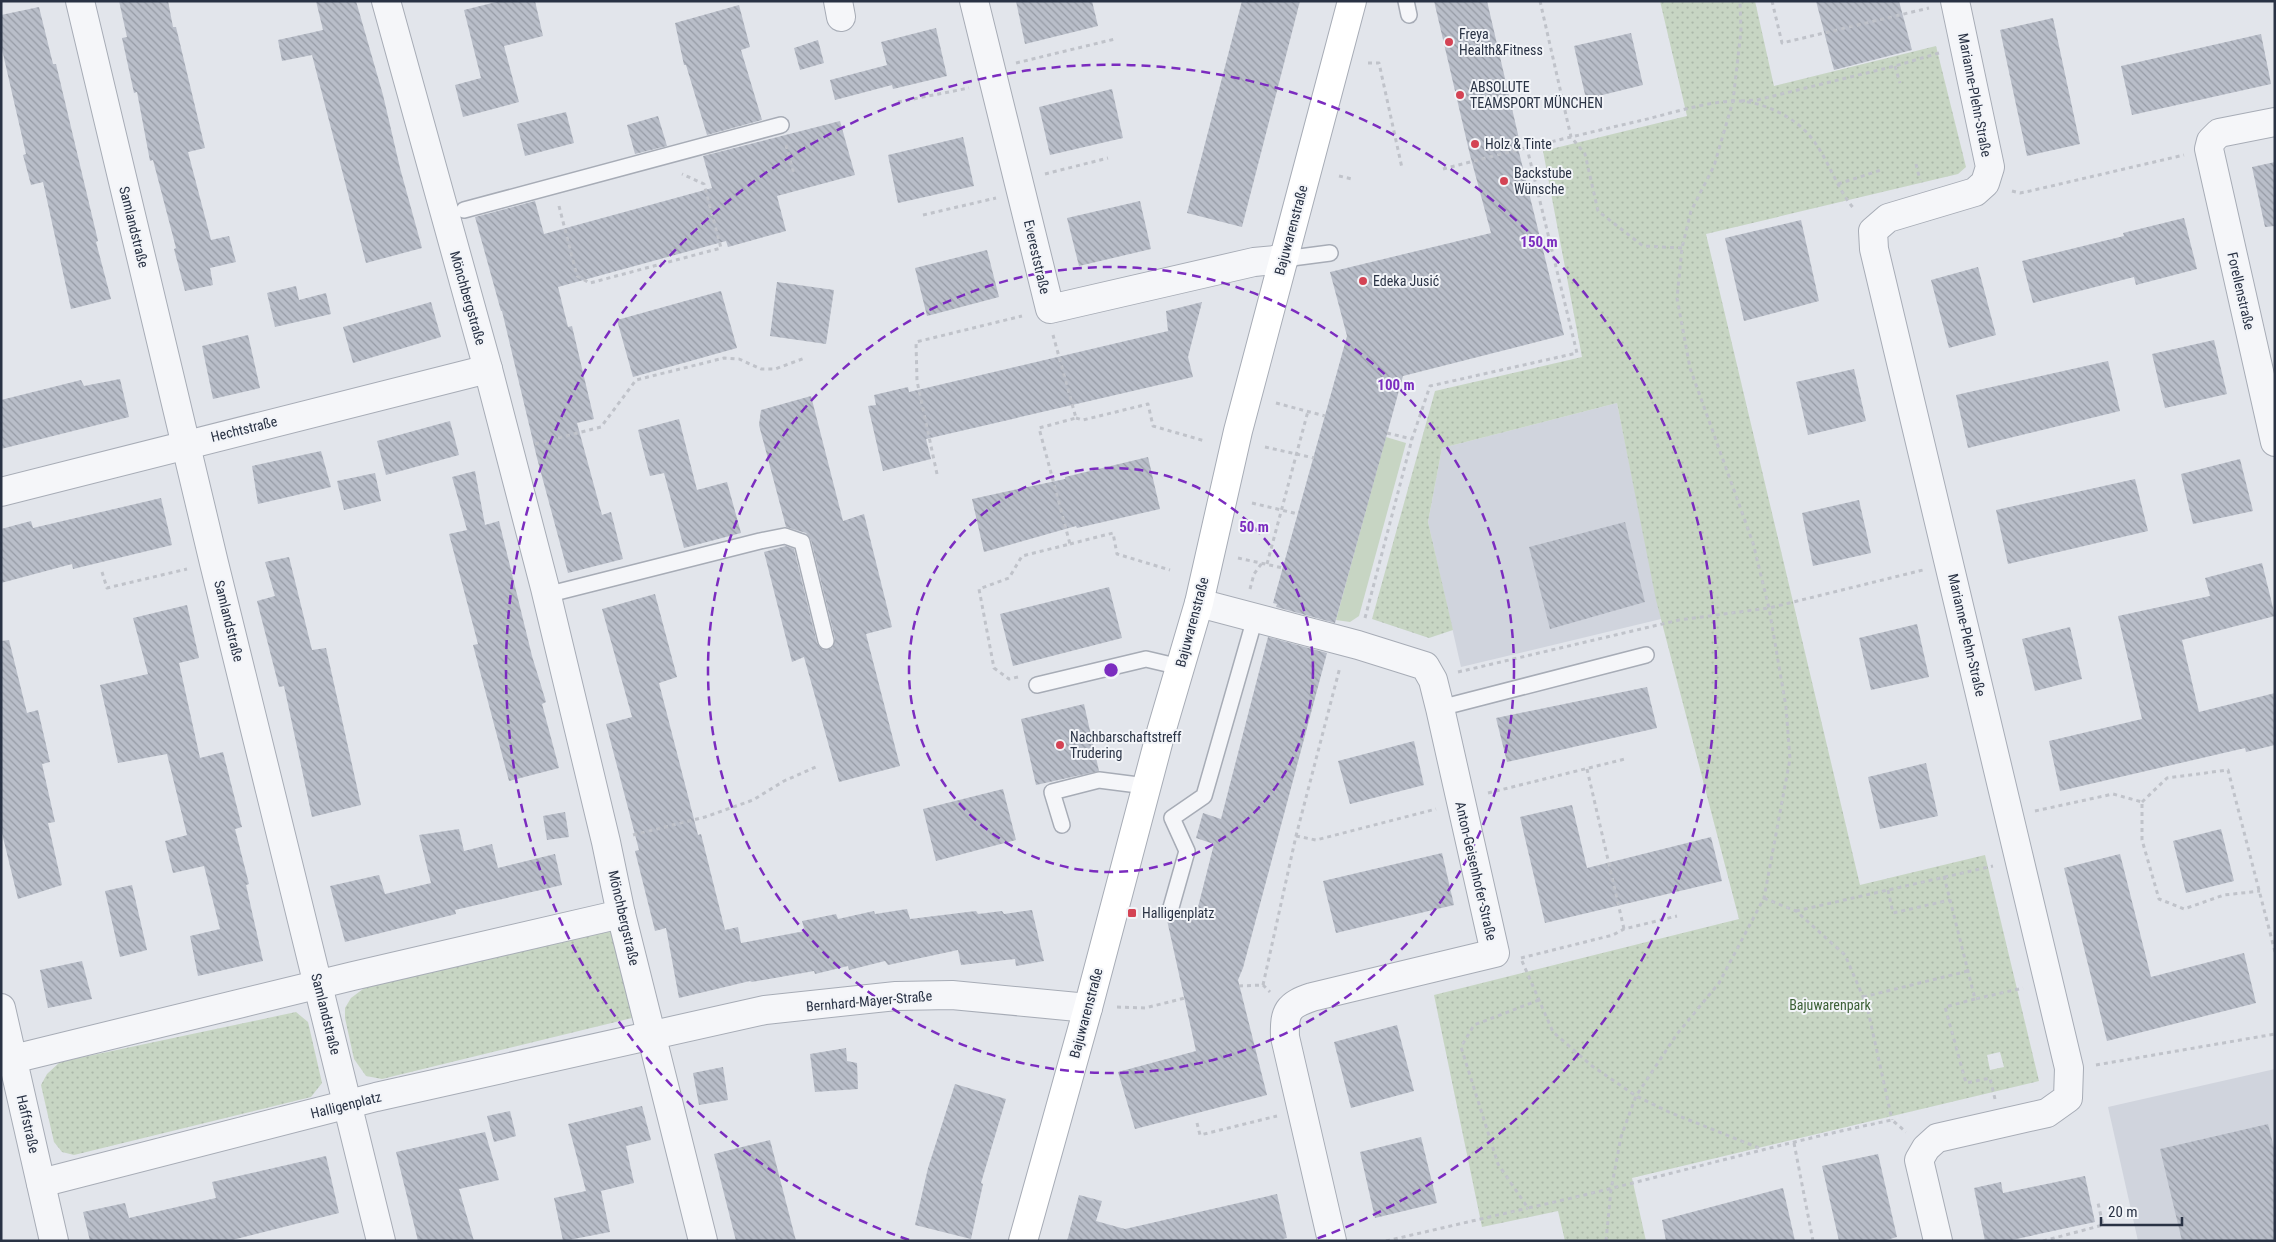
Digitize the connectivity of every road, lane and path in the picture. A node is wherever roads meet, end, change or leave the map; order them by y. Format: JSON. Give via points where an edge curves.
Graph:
{"nodes":[{"id":1,"x":80,"y":1,"type":"edge"},
{"id":2,"x":386,"y":1,"type":"edge"},
{"id":3,"x":974,"y":1,"type":"edge"},
{"id":4,"x":1352,"y":1,"type":"edge"},
{"id":5,"x":1540,"y":1,"type":"edge"},
{"id":6,"x":1740,"y":1,"type":"edge"},
{"id":7,"x":1772,"y":1,"type":"edge"},
{"id":8,"x":1955,"y":2,"type":"edge"},
{"id":9,"x":1115,"y":39,"type":"dead end"},
{"id":10,"x":1966,"y":45,"type":"junction"},
{"id":11,"x":1368,"y":63,"type":"dead end"},
{"id":12,"x":1894,"y":66,"type":"junction"},
{"id":13,"x":993,"y":76,"type":"junction"},
{"id":14,"x":1900,"y":84,"type":"dead end"},
{"id":15,"x":1733,"y":101,"type":"junction"},
{"id":16,"x":898,"y":102,"type":"dead end"},
{"id":17,"x":2275,"y":122,"type":"edge"},
{"id":18,"x":781,"y":126,"type":"joint"},
{"id":19,"x":1571,"y":137,"type":"junction"},
{"id":20,"x":2210,"y":145,"type":"junction"},
{"id":21,"x":1527,"y":148,"type":"junction"},
{"id":22,"x":1108,"y":158,"type":"dead end"},
{"id":23,"x":652,"y":160,"type":"junction"},
{"id":24,"x":1402,"y":168,"type":"dead end"},
{"id":25,"x":1443,"y":169,"type":"dead end"},
{"id":26,"x":1881,"y":170,"type":"dead end"},
{"id":27,"x":794,"y":174,"type":"dead end"},
{"id":28,"x":1339,"y":176,"type":"dead end"},
{"id":29,"x":1352,"y":179,"type":"dead end"},
{"id":30,"x":1985,"y":183,"type":"junction"},
{"id":31,"x":554,"y":186,"type":"junction"},
{"id":32,"x":1021,"y":187,"type":"junction"},
{"id":33,"x":464,"y":210,"type":"dead end"},
{"id":34,"x":923,"y":215,"type":"dead end"},
{"id":35,"x":1682,"y":248,"type":"junction"},
{"id":36,"x":1330,"y":253,"type":"dead end"},
{"id":37,"x":1284,"y":258,"type":"junction"},
{"id":38,"x":1022,"y":316,"type":"dead end"},
{"id":39,"x":1054,"y":337,"type":"dead end"},
{"id":40,"x":805,"y":358,"type":"dead end"},
{"id":41,"x":488,"y":369,"type":"junction"},
{"id":42,"x":1276,"y":403,"type":"dead end"},
{"id":43,"x":1308,"y":411,"type":"junction"},
{"id":44,"x":1325,"y":416,"type":"dead end"},
{"id":45,"x":1076,"y":418,"type":"junction"},
{"id":46,"x":1387,"y":433,"type":"dead end"},
{"id":47,"x":1412,"y":439,"type":"junction"},
{"id":48,"x":1205,"y":441,"type":"dead end"},
{"id":49,"x":2275,"y":442,"type":"edge"},
{"id":50,"x":187,"y":444,"type":"junction"},
{"id":51,"x":1265,"y":447,"type":"dead end"},
{"id":52,"x":508,"y":451,"type":"junction"},
{"id":53,"x":1297,"y":454,"type":"junction"},
{"id":54,"x":1314,"y":458,"type":"dead end"},
{"id":55,"x":937,"y":474,"type":"dead end"},
{"id":56,"x":1,"y":492,"type":"edge"},
{"id":57,"x":1252,"y":503,"type":"dead end"},
{"id":58,"x":1282,"y":510,"type":"junction"},
{"id":59,"x":1298,"y":514,"type":"dead end"},
{"id":60,"x":1070,"y":544,"type":"junction"},
{"id":61,"x":1238,"y":558,"type":"dead end"},
{"id":62,"x":214,"y":563,"type":"junction"},
{"id":63,"x":1950,"y":563,"type":"junction"},
{"id":64,"x":1267,"y":564,"type":"junction"},
{"id":65,"x":1283,"y":568,"type":"dead end"},
{"id":66,"x":1170,"y":570,"type":"dead end"},
{"id":67,"x":102,"y":572,"type":"dead end"},
{"id":68,"x":546,"y":596,"type":"junction"},
{"id":69,"x":1199,"y":603,"type":"junction"},
{"id":70,"x":1769,"y":608,"type":"junction"},
{"id":71,"x":1255,"y":618,"type":"junction"},
{"id":72,"x":826,"y":642,"type":"dead end"},
{"id":73,"x":1352,"y":644,"type":"junction"},
{"id":74,"x":1646,"y":655,"type":"dead end"},
{"id":75,"x":1180,"y":667,"type":"junction"},
{"id":76,"x":1455,"y":672,"type":"dead end"},
{"id":77,"x":1032,"y":680,"type":"joint"},
{"id":78,"x":1440,"y":708,"type":"junction"},
{"id":79,"x":1626,"y":759,"type":"dead end"},
{"id":80,"x":818,"y":766,"type":"dead end"},
{"id":81,"x":1587,"y":769,"type":"junction"},
{"id":82,"x":1146,"y":786,"type":"junction"},
{"id":83,"x":1460,"y":802,"type":"junction"},
{"id":84,"x":2142,"y":802,"type":"junction"},
{"id":85,"x":1062,"y":825,"type":"dead end"},
{"id":86,"x":2013,"y":830,"type":"junction"},
{"id":87,"x":1296,"y":836,"type":"junction"},
{"id":88,"x":606,"y":842,"type":"junction"},
{"id":89,"x":1944,"y":876,"type":"junction"},
{"id":90,"x":1888,"y":890,"type":"junction"},
{"id":91,"x":2260,"y":891,"type":"junction"},
{"id":92,"x":1764,"y":898,"type":"junction"},
{"id":93,"x":1950,"y":900,"type":"junction"},
{"id":94,"x":1170,"y":911,"type":"dead end"},
{"id":95,"x":1796,"y":911,"type":"junction"},
{"id":96,"x":622,"y":914,"type":"junction"},
{"id":97,"x":1677,"y":916,"type":"dead end"},
{"id":98,"x":1624,"y":929,"type":"junction"},
{"id":99,"x":2275,"y":952,"type":"edge"},
{"id":100,"x":1520,"y":958,"type":"dead end"},
{"id":101,"x":1968,"y":971,"type":"junction"},
{"id":102,"x":1530,"y":979,"type":"dead end"},
{"id":103,"x":2049,"y":982,"type":"junction"},
{"id":104,"x":319,"y":984,"type":"junction"},
{"id":105,"x":1263,"y":985,"type":"dead end"},
{"id":106,"x":1863,"y":997,"type":"junction"},
{"id":107,"x":1185,"y":998,"type":"dead end"},
{"id":108,"x":1975,"y":999,"type":"junction"},
{"id":109,"x":1539,"y":1000,"type":"junction"},
{"id":110,"x":1100,"y":1007,"type":"junction"},
{"id":111,"x":1,"y":1008,"type":"edge"},
{"id":112,"x":653,"y":1034,"type":"junction"},
{"id":113,"x":2275,"y":1034,"type":"edge"},
{"id":114,"x":13,"y":1059,"type":"junction"},
{"id":115,"x":2069,"y":1068,"type":"junction"},
{"id":116,"x":1636,"y":1096,"type":"junction"},
{"id":117,"x":348,"y":1104,"type":"junction"},
{"id":118,"x":1302,"y":1110,"type":"junction"},
{"id":119,"x":1892,"y":1120,"type":"junction"},
{"id":120,"x":1197,"y":1123,"type":"dead end"},
{"id":121,"x":2002,"y":1124,"type":"junction"},
{"id":122,"x":1794,"y":1142,"type":"junction"},
{"id":123,"x":1926,"y":1148,"type":"junction"},
{"id":124,"x":1765,"y":1150,"type":"junction"},
{"id":125,"x":41,"y":1183,"type":"junction"},
{"id":126,"x":1611,"y":1190,"type":"junction"},
{"id":127,"x":2098,"y":1202,"type":"dead end"},
{"id":128,"x":1528,"y":1208,"type":"junction"},
{"id":129,"x":54,"y":1241,"type":"edge"},
{"id":130,"x":381,"y":1241,"type":"edge"},
{"id":131,"x":703,"y":1241,"type":"edge"},
{"id":132,"x":1023,"y":1241,"type":"edge"},
{"id":133,"x":1332,"y":1241,"type":"edge"},
{"id":134,"x":1386,"y":1241,"type":"edge"},
{"id":135,"x":1606,"y":1241,"type":"edge"},
{"id":136,"x":1813,"y":1241,"type":"edge"},
{"id":137,"x":1938,"y":1241,"type":"edge"},
{"id":138,"x":2043,"y":1241,"type":"edge"}],
"edges":[{"from":1,"to":50,"type":"street","name":"Samlandstraße"},
{"from":2,"to":41,"type":"street","name":"Mönchbergstraße"},
{"from":3,"to":13,"type":"street","name":"Evereststraße"},
{"from":4,"to":37,"type":"main road","name":"Bajuwarenstraße"},
{"from":5,"to":19,"type":"path"},
{"from":6,"to":15,"type":"path","via":[[1741,31]]},
{"from":7,"to":8,"type":"path","via":[[1782,43]]},
{"from":8,"to":10,"type":"street","name":"Marianne-Plehn-Straße"},
{"from":9,"to":13,"type":"path"},
{"from":10,"to":12,"type":"path"},
{"from":10,"to":30,"type":"street","name":"Marianne-Plehn-Straße","via":[[1990,167]]},
{"from":11,"to":24,"type":"path","via":[[1379,63]]},
{"from":12,"to":14,"type":"path"},
{"from":12,"to":15,"type":"path","via":[[1757,100]]},
{"from":13,"to":16,"type":"path"},
{"from":13,"to":32,"type":"street","name":"Evereststraße"},
{"from":15,"to":19,"type":"path"},
{"from":15,"to":26,"type":"path","via":[[1767,106],[1796,122],[1816,141],[1838,184]]},
{"from":15,"to":35,"type":"path","via":[[1714,166],[1691,211]]},
{"from":17,"to":20,"type":"street","via":[[2218,133]]},
{"from":18,"to":23,"type":"lane"},
{"from":18,"to":27,"type":"path"},
{"from":19,"to":21,"type":"path"},
{"from":19,"to":35,"type":"path","via":[[1585,154],[1598,211],[1643,246]]},
{"from":20,"to":30,"type":"path","via":[[2020,192]]},
{"from":20,"to":49,"type":"street","name":"Forellenstraße"},
{"from":21,"to":25,"type":"path"},
{"from":21,"to":47,"type":"path","via":[[1578,354],[1430,386]]},
{"from":22,"to":32,"type":"path"},
{"from":23,"to":31,"type":"lane"},
{"from":23,"to":31,"type":"path","via":[[704,184],[721,248],[590,283],[577,276]]},
{"from":28,"to":29,"type":"path"},
{"from":30,"to":63,"type":"street","name":"Marianne-Plehn-Straße","via":[[1975,192],[1888,218],[1873,231],[1874,249]]},
{"from":31,"to":33,"type":"lane"},
{"from":32,"to":34,"type":"path"},
{"from":32,"to":37,"type":"street","name":"Evereststraße","via":[[1050,309]]},
{"from":35,"to":70,"type":"path","via":[[1677,298],[1690,368],[1753,543]]},
{"from":36,"to":37,"type":"lane"},
{"from":37,"to":69,"type":"main road","name":"Bajuwarenstraße","via":[[1238,431]]},
{"from":38,"to":55,"type":"path","via":[[916,342],[916,381]]},
{"from":39,"to":45,"type":"path"},
{"from":40,"to":52,"type":"path","via":[[775,369],[761,369],[739,359],[724,358],[636,380],[601,426]]},
{"from":41,"to":50,"type":"street","name":"Hechtstraße"},
{"from":41,"to":52,"type":"street","name":"Mönchbergstraße"},
{"from":42,"to":43,"type":"path"},
{"from":43,"to":44,"type":"path"},
{"from":43,"to":53,"type":"path"},
{"from":45,"to":48,"type":"path","via":[[1083,420],[1148,404],[1153,426]]},
{"from":45,"to":60,"type":"path","via":[[1039,428]]},
{"from":46,"to":47,"type":"path"},
{"from":47,"to":73,"type":"path"},
{"from":50,"to":56,"type":"street","name":"Hechtstraße"},
{"from":50,"to":62,"type":"street","name":"Samlandstraße"},
{"from":51,"to":53,"type":"path"},
{"from":52,"to":68,"type":"street","name":"Mönchbergstraße"},
{"from":53,"to":54,"type":"path"},
{"from":53,"to":58,"type":"path"},
{"from":57,"to":58,"type":"path"},
{"from":58,"to":59,"type":"path"},
{"from":58,"to":64,"type":"path"},
{"from":60,"to":66,"type":"path","via":[[1113,533],[1117,554]]},
{"from":60,"to":77,"type":"path","via":[[1022,556],[1009,578],[979,589],[994,668],[1009,679]]},
{"from":61,"to":64,"type":"path"},
{"from":62,"to":67,"type":"path","via":[[107,588]]},
{"from":62,"to":104,"type":"street","name":"Samlandstraße"},
{"from":63,"to":70,"type":"path"},
{"from":63,"to":86,"type":"street","name":"Marianne-Plehn-Straße"},
{"from":64,"to":65,"type":"path"},
{"from":68,"to":72,"type":"lane","via":[[785,536],[802,542]]},
{"from":68,"to":88,"type":"street","name":"Mönchbergstraße"},
{"from":69,"to":71,"type":"street","name":"Anton-Geisenhofer-Straße"},
{"from":69,"to":75,"type":"main road","name":"Bajuwarenstraße"},
{"from":70,"to":76,"type":"path","via":[[1679,620]]},
{"from":70,"to":92,"type":"path","via":[[1786,707],[1790,760]]},
{"from":71,"to":73,"type":"street","name":"Anton-Geisenhofer-Straße"},
{"from":71,"to":94,"type":"lane","via":[[1204,796],[1172,818],[1187,852]]},
{"from":73,"to":78,"type":"street","name":"Anton-Geisenhofer-Straße","via":[[1425,666],[1433,680]]},
{"from":73,"to":87,"type":"path"},
{"from":74,"to":78,"type":"lane"},
{"from":75,"to":77,"type":"lane","via":[[1146,660]]},
{"from":75,"to":82,"type":"main road","name":"Bajuwarenstraße"},
{"from":78,"to":83,"type":"street","name":"Anton-Geisenhofer-Straße"},
{"from":79,"to":81,"type":"path"},
{"from":80,"to":88,"type":"path","via":[[753,800],[705,817]]},
{"from":81,"to":83,"type":"path"},
{"from":81,"to":98,"type":"path"},
{"from":82,"to":85,"type":"lane","via":[[1099,780],[1052,792]]},
{"from":82,"to":110,"type":"main road","name":"Bajuwarenstraße"},
{"from":83,"to":87,"type":"path","via":[[1316,840]]},
{"from":83,"to":118,"type":"street","name":"Anton-Geisenhofer-Straße","via":[[1495,953],[1297,1002],[1287,1011],[1284,1030]]},
{"from":84,"to":86,"type":"path","via":[[2113,794]]},
{"from":84,"to":91,"type":"path","via":[[2142,840],[2159,899],[2184,909],[2224,895]]},
{"from":84,"to":91,"type":"path","via":[[2167,778],[2228,770]]},
{"from":86,"to":89,"type":"path","via":[[1997,846],[2000,864]]},
{"from":86,"to":103,"type":"street","name":"Marianne-Plehn-Straße"},
{"from":87,"to":105,"type":"path"},
{"from":88,"to":96,"type":"street","name":"Mönchbergstraße"},
{"from":89,"to":90,"type":"path"},
{"from":89,"to":93,"type":"path"},
{"from":90,"to":93,"type":"path","via":[[1893,913]]},
{"from":90,"to":95,"type":"path"},
{"from":91,"to":99,"type":"path"},
{"from":92,"to":95,"type":"path"},
{"from":92,"to":116,"type":"path","via":[[1719,983],[1677,1034]]},
{"from":93,"to":101,"type":"path"},
{"from":95,"to":106,"type":"path","via":[[1845,955]]},
{"from":96,"to":104,"type":"street"},
{"from":96,"to":112,"type":"street","name":"Mönchbergstraße"},
{"from":97,"to":98,"type":"path"},
{"from":98,"to":100,"type":"path","via":[[1613,935]]},
{"from":101,"to":106,"type":"path"},
{"from":101,"to":108,"type":"path"},
{"from":102,"to":109,"type":"path"},
{"from":103,"to":108,"type":"path"},
{"from":103,"to":115,"type":"street","name":"Marianne-Plehn-Straße"},
{"from":104,"to":114,"type":"street"},
{"from":104,"to":117,"type":"street","name":"Samlandstraße"},
{"from":106,"to":119,"type":"path","via":[[1876,1039]]},
{"from":107,"to":110,"type":"path","via":[[1145,1008]]},
{"from":108,"to":121,"type":"path","via":[[1946,1007],[1966,1083],[1990,1078]]},
{"from":109,"to":116,"type":"path","via":[[1553,1032],[1592,1066]]},
{"from":109,"to":128,"type":"path","via":[[1474,1025],[1461,1047],[1498,1164]]},
{"from":110,"to":112,"type":"street","name":"Bernhard-Mayer-Straße","via":[[952,995],[896,996],[765,1010]]},
{"from":110,"to":132,"type":"main road","name":"Bajuwarenstraße"},
{"from":111,"to":114,"type":"street","name":"Haffstraße"},
{"from":112,"to":117,"type":"street","name":"Halligenplatz"},
{"from":112,"to":131,"type":"street","name":"Mönchbergstraße"},
{"from":113,"to":115,"type":"path"},
{"from":114,"to":125,"type":"street","name":"Haffstraße"},
{"from":115,"to":121,"type":"street","name":"Marianne-Plehn-Straße","via":[[2068,1098],[2047,1113]]},
{"from":116,"to":124,"type":"path"},
{"from":116,"to":126,"type":"path","via":[[1621,1137]]},
{"from":117,"to":125,"type":"street","name":"Halligenplatz"},
{"from":117,"to":130,"type":"street","name":"Samlandstraße"},
{"from":118,"to":120,"type":"path","via":[[1200,1135]]},
{"from":118,"to":133,"type":"street","name":"Anton-Geisenhofer-Straße"},
{"from":119,"to":122,"type":"path"},
{"from":119,"to":123,"type":"path"},
{"from":121,"to":123,"type":"street","name":"Marianne-Plehn-Straße","via":[[1937,1138]]},
{"from":122,"to":124,"type":"path"},
{"from":122,"to":136,"type":"path"},
{"from":123,"to":137,"type":"street","via":[[1919,1160]]},
{"from":124,"to":126,"type":"path"},
{"from":125,"to":129,"type":"street","name":"Haffstraße"},
{"from":126,"to":128,"type":"path"},
{"from":126,"to":135,"type":"path"},
{"from":127,"to":138,"type":"path","via":[[2103,1225]]},
{"from":128,"to":134,"type":"path"}]}
